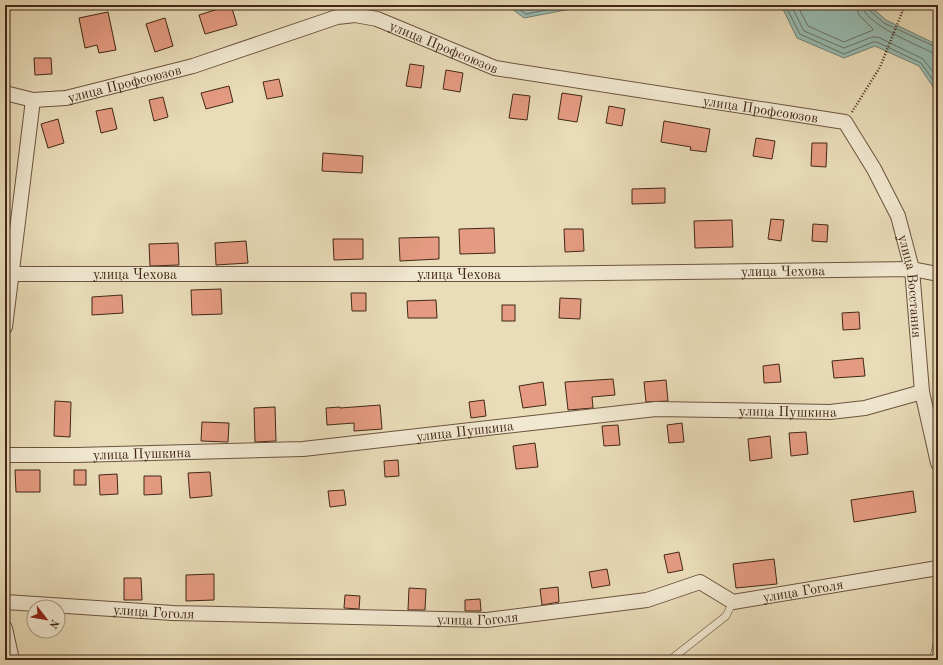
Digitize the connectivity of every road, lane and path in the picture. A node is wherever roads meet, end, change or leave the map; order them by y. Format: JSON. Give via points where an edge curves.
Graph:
{"nodes":[{"id":1,"x":905,"y":5,"type":"edge"},
{"id":2,"x":5,"y":93,"type":"edge"},
{"id":3,"x":33,"y":100,"type":"junction"},
{"id":4,"x":845,"y":122,"type":"junction"},
{"id":5,"x":912,"y":269,"type":"junction"},
{"id":6,"x":8,"y":274,"type":"edge"},
{"id":7,"x":938,"y":274,"type":"edge"},
{"id":8,"x":5,"y":327,"type":"edge"},
{"id":9,"x":922,"y":392,"type":"junction"},
{"id":10,"x":5,"y":455,"type":"edge"},
{"id":11,"x":938,"y":463,"type":"edge"},
{"id":12,"x":938,"y":568,"type":"edge"},
{"id":13,"x":5,"y":602,"type":"edge"},
{"id":14,"x":734,"y":602,"type":"junction"},
{"id":15,"x":5,"y":628,"type":"edge"},
{"id":16,"x":938,"y":640,"type":"edge"},
{"id":17,"x":12,"y":660,"type":"edge"},
{"id":18,"x":670,"y":660,"type":"edge"},
{"id":19,"x":933,"y":660,"type":"edge"}],
"edges":[{"from":1,"to":4,"type":"path","via":[[880,67]]},
{"from":2,"to":3,"type":"street","name":"улица Профсоюзов"},
{"from":3,"to":4,"type":"street","name":"улица Профсоюзов","via":[[66,98],[193,66],[337,17],[355,15],[377,19],[495,68]]},
{"from":3,"to":6,"type":"street"},
{"from":4,"to":5,"type":"street","name":"улица Восстания","via":[[874,169],[898,216]]},
{"from":5,"to":6,"type":"street","name":"улица Чехова","via":[[505,274]]},
{"from":5,"to":7,"type":"street","name":"улица Чехова"},
{"from":5,"to":9,"type":"street","name":"улица Восстания"},
{"from":6,"to":8,"type":"street"},
{"from":9,"to":10,"type":"street","name":"улица Пушкина","via":[[865,408],[830,412],[656,409],[303,450]]},
{"from":9,"to":11,"type":"street","name":"улица Восстания"},
{"from":12,"to":14,"type":"street","name":"улица Гоголя"},
{"from":13,"to":14,"type":"street","name":"улица Гоголя","via":[[173,613],[487,620],[647,600],[700,582]]},
{"from":14,"to":18,"type":"lane","via":[[726,616]]},
{"from":15,"to":17,"type":"street"},
{"from":16,"to":19,"type":"lane"}]}
